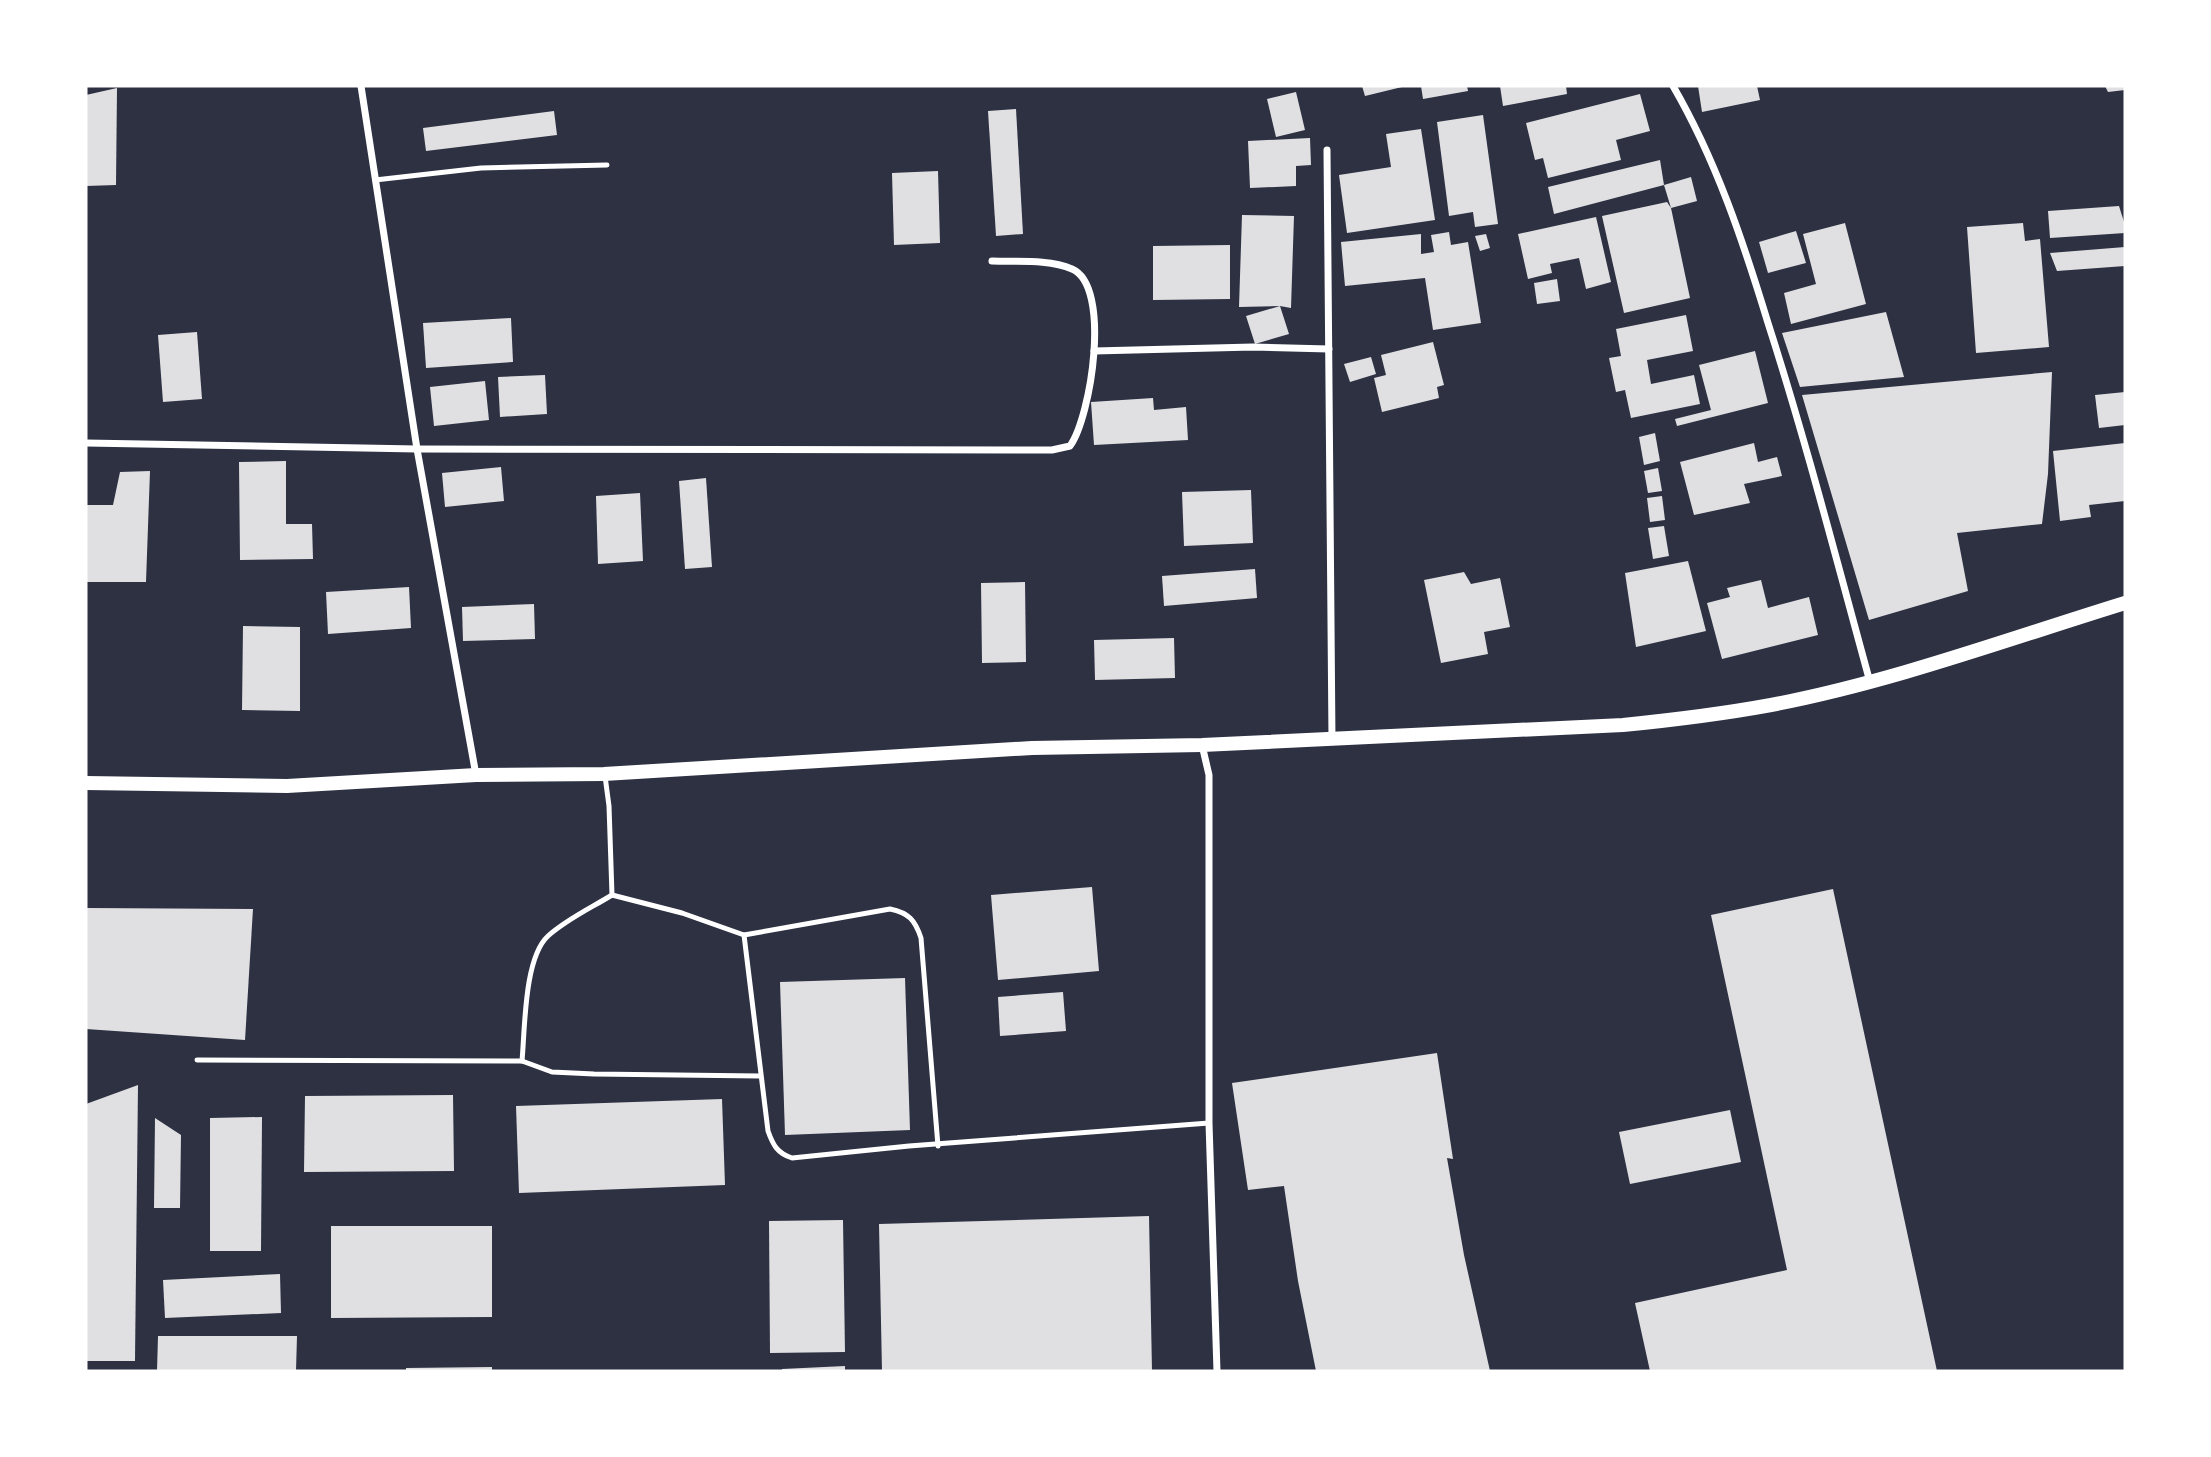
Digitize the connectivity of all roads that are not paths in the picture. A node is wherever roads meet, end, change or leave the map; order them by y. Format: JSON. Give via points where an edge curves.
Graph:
{"nodes":[{"id":1,"x":361,"y":86,"type":"edge"},
{"id":2,"x":1673,"y":86,"type":"edge"},
{"id":3,"x":1327,"y":150,"type":"dead end"},
{"id":4,"x":607,"y":165,"type":"dead end"},
{"id":5,"x":375,"y":180,"type":"junction"},
{"id":6,"x":992,"y":261,"type":"dead end"},
{"id":7,"x":1329,"y":349,"type":"junction"},
{"id":8,"x":1094,"y":351,"type":"junction"},
{"id":9,"x":86,"y":443,"type":"edge"},
{"id":10,"x":417,"y":449,"type":"junction"},
{"id":11,"x":2125,"y":603,"type":"edge"},
{"id":12,"x":1870,"y":682,"type":"junction"},
{"id":13,"x":1332,"y":740,"type":"junction"},
{"id":14,"x":1202,"y":745,"type":"junction"},
{"id":15,"x":604,"y":774,"type":"junction"},
{"id":16,"x":476,"y":775,"type":"junction"},
{"id":17,"x":86,"y":783,"type":"edge"},
{"id":18,"x":612,"y":895,"type":"junction"},
{"id":19,"x":744,"y":935,"type":"junction"},
{"id":20,"x":197,"y":1060,"type":"dead end"},
{"id":21,"x":522,"y":1061,"type":"junction"},
{"id":22,"x":760,"y":1076,"type":"junction"},
{"id":23,"x":1209,"y":1123,"type":"junction"},
{"id":24,"x":938,"y":1146,"type":"junction"},
{"id":25,"x":1217,"y":1371,"type":"edge"}],
"edges":[{"from":1,"to":5,"type":"street"},
{"from":2,"to":12,"type":"street","via":[[1722,185],[1746,254],[1796,410]]},
{"from":3,"to":7,"type":"street"},
{"from":4,"to":5,"type":"lane","via":[[481,168]]},
{"from":5,"to":10,"type":"street"},
{"from":6,"to":8,"type":"street","via":[[1048,264],[1073,269],[1084,277],[1092,304]]},
{"from":7,"to":8,"type":"street"},
{"from":7,"to":13,"type":"street"},
{"from":8,"to":10,"type":"street","via":[[1078,435],[1070,446],[1052,450]]},
{"from":9,"to":10,"type":"street"},
{"from":10,"to":16,"type":"street"},
{"from":11,"to":12,"type":"main road"},
{"from":12,"to":13,"type":"main road","via":[[1686,719]]},
{"from":13,"to":14,"type":"main road"},
{"from":14,"to":15,"type":"main road","via":[[1006,750]]},
{"from":14,"to":23,"type":"street","via":[[1209,775]]},
{"from":15,"to":16,"type":"main road"},
{"from":15,"to":18,"type":"lane"},
{"from":16,"to":17,"type":"main road","via":[[287,786]]},
{"from":18,"to":19,"type":"lane"},
{"from":18,"to":21,"type":"lane","via":[[546,938],[530,969]]},
{"from":19,"to":22,"type":"lane"},
{"from":19,"to":24,"type":"lane","via":[[890,909],[908,914],[921,938]]},
{"from":20,"to":21,"type":"lane"},
{"from":21,"to":22,"type":"lane","via":[[552,1072]]},
{"from":22,"to":24,"type":"lane","via":[[768,1131],[780,1154],[792,1158]]},
{"from":23,"to":24,"type":"lane"},
{"from":23,"to":25,"type":"street"}]}
